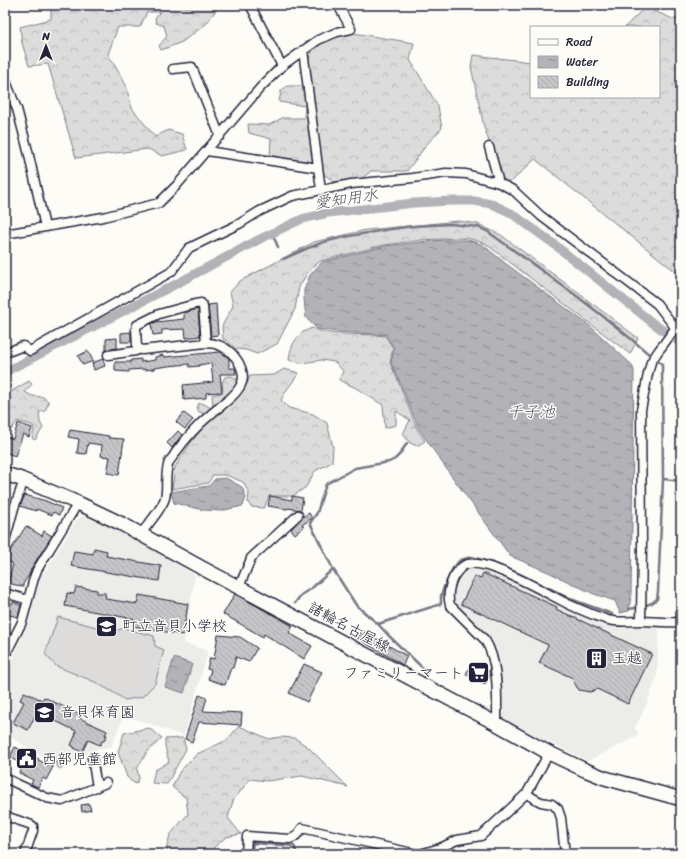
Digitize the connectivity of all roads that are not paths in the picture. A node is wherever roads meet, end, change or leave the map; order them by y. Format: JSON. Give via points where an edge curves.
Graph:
{"nodes":[{"id":1,"x":250,"y":5,"type":"edge"},
{"id":2,"x":338,"y":5,"type":"edge"},
{"id":3,"x":303,"y":50,"type":"junction"},
{"id":4,"x":282,"y":66,"type":"junction"},
{"id":5,"x":173,"y":69,"type":"dead end"},
{"id":6,"x":5,"y":80,"type":"edge"},
{"id":7,"x":220,"y":136,"type":"junction"},
{"id":8,"x":490,"y":148,"type":"dead end"},
{"id":9,"x":207,"y":151,"type":"junction"},
{"id":10,"x":318,"y":168,"type":"junction"},
{"id":11,"x":499,"y":183,"type":"junction"},
{"id":12,"x":321,"y":190,"type":"junction"},
{"id":13,"x":46,"y":227,"type":"junction"},
{"id":14,"x":5,"y":234,"type":"edge"},
{"id":15,"x":676,"y":329,"type":"edge"},
{"id":16,"x":206,"y":343,"type":"junction"},
{"id":17,"x":140,"y":349,"type":"junction"},
{"id":18,"x":5,"y":353,"type":"edge"},
{"id":19,"x":108,"y":355,"type":"dead end"},
{"id":20,"x":5,"y":474,"type":"edge"},
{"id":21,"x":24,"y":480,"type":"junction"},
{"id":22,"x":78,"y":502,"type":"junction"},
{"id":23,"x":298,"y":515,"type":"dead end"},
{"id":24,"x":141,"y":534,"type":"junction"},
{"id":25,"x":5,"y":541,"type":"edge"},
{"id":26,"x":239,"y":588,"type":"junction"},
{"id":27,"x":5,"y":593,"type":"edge"},
{"id":28,"x":28,"y":600,"type":"junction"},
{"id":29,"x":641,"y":621,"type":"junction"},
{"id":30,"x":681,"y":622,"type":"edge"},
{"id":31,"x":5,"y":656,"type":"edge"},
{"id":32,"x":498,"y":724,"type":"junction"},
{"id":33,"x":549,"y":753,"type":"junction"},
{"id":34,"x":92,"y":758,"type":"dead end"},
{"id":35,"x":5,"y":778,"type":"edge"},
{"id":36,"x":106,"y":783,"type":"dead end"},
{"id":37,"x":97,"y":787,"type":"junction"},
{"id":38,"x":528,"y":794,"type":"junction"},
{"id":39,"x":681,"y":799,"type":"edge"},
{"id":40,"x":5,"y":816,"type":"edge"},
{"id":41,"x":25,"y":854,"type":"edge"},
{"id":42,"x":246,"y":854,"type":"edge"},
{"id":43,"x":417,"y":854,"type":"edge"},
{"id":44,"x":420,"y":854,"type":"edge"},
{"id":45,"x":565,"y":854,"type":"edge"}],
"edges":[{"from":1,"to":4,"type":"street"},
{"from":2,"to":3,"type":"street","via":[[351,29],[318,40]]},
{"from":3,"to":4,"type":"street"},
{"from":3,"to":10,"type":"street"},
{"from":4,"to":7,"type":"street"},
{"from":5,"to":7,"type":"street","via":[[192,67]]},
{"from":6,"to":13,"type":"street","via":[[17,109]]},
{"from":7,"to":9,"type":"street"},
{"from":8,"to":11,"type":"street"},
{"from":9,"to":10,"type":"street"},
{"from":9,"to":13,"type":"street","via":[[159,203],[103,217]]},
{"from":10,"to":12,"type":"street"},
{"from":11,"to":12,"type":"street","via":[[466,174],[446,173]]},
{"from":11,"to":15,"type":"street","via":[[513,190],[541,216],[657,304]]},
{"from":12,"to":18,"type":"street","via":[[287,198],[189,248],[171,272],[30,351],[23,346]]},
{"from":13,"to":14,"type":"street"},
{"from":15,"to":29,"type":"street","via":[[652,362],[642,410]]},
{"from":16,"to":17,"type":"street"},
{"from":16,"to":17,"type":"street","via":[[201,303],[159,314],[137,325],[137,347]]},
{"from":16,"to":24,"type":"street","via":[[228,348],[242,371],[243,381],[236,392],[183,443],[169,462],[165,499]]},
{"from":17,"to":19,"type":"street"},
{"from":20,"to":21,"type":"main road","name":"諸輪名古屋線"},
{"from":21,"to":22,"type":"main road","name":"諸輪名古屋線"},
{"from":21,"to":25,"type":"street"},
{"from":22,"to":24,"type":"main road","name":"諸輪名古屋線"},
{"from":22,"to":28,"type":"street","via":[[37,570]]},
{"from":23,"to":26,"type":"street","via":[[251,558]]},
{"from":24,"to":26,"type":"main road","name":"諸輪名古屋線"},
{"from":26,"to":32,"type":"main road","name":"諸輪名古屋線"},
{"from":27,"to":28,"type":"street"},
{"from":28,"to":31,"type":"street","via":[[22,622]]},
{"from":29,"to":30,"type":"street"},
{"from":29,"to":32,"type":"street","via":[[610,620],[484,565],[463,565],[453,579],[448,600],[489,646],[494,660]]},
{"from":32,"to":33,"type":"main road","name":"諸輪名古屋線"},
{"from":33,"to":38,"type":"street"},
{"from":33,"to":39,"type":"main road","name":"諸輪名古屋線","via":[[606,778]]},
{"from":34,"to":37,"type":"street"},
{"from":35,"to":37,"type":"street","via":[[47,798],[62,801]]},
{"from":36,"to":37,"type":"street"},
{"from":38,"to":44,"type":"street","via":[[480,836],[457,840]]},
{"from":38,"to":45,"type":"street","via":[[558,809]]},
{"from":40,"to":41,"type":"street","via":[[33,826]]},
{"from":42,"to":43,"type":"street","via":[[247,836],[290,839],[302,828]]}]}
